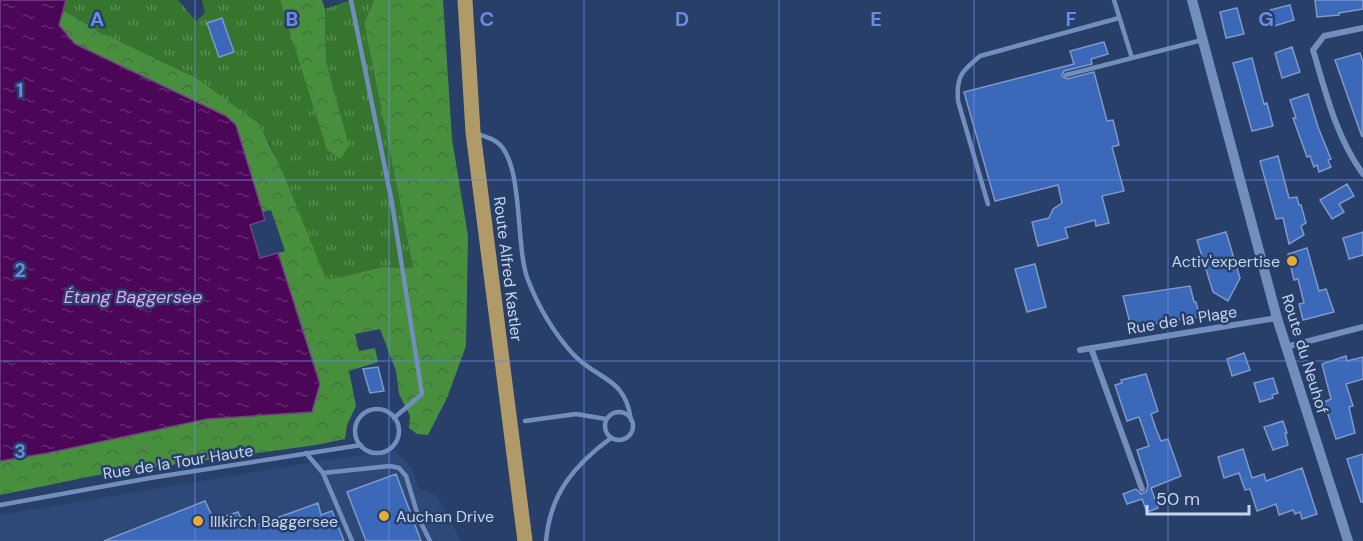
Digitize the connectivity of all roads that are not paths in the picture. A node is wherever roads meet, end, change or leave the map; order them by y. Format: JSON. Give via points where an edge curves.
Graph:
{"nodes":[{"id":1,"x":351,"y":0,"type":"edge"},
{"id":2,"x":465,"y":0,"type":"edge"},
{"id":3,"x":1114,"y":0,"type":"edge"},
{"id":4,"x":1192,"y":0,"type":"edge"},
{"id":5,"x":1119,"y":18,"type":"junction"},
{"id":6,"x":1363,"y":28,"type":"edge"},
{"id":7,"x":1202,"y":40,"type":"junction"},
{"id":8,"x":1131,"y":58,"type":"junction"},
{"id":9,"x":1066,"y":75,"type":"dead end"},
{"id":10,"x":473,"y":132,"type":"junction"},
{"id":11,"x":1363,"y":174,"type":"edge"},
{"id":12,"x":988,"y":204,"type":"dead end"},
{"id":13,"x":1277,"y":318,"type":"junction"},
{"id":14,"x":1363,"y":327,"type":"edge"},
{"id":15,"x":1286,"y":347,"type":"junction"},
{"id":16,"x":1091,"y":348,"type":"junction"},
{"id":17,"x":1080,"y":350,"type":"dead end"},
{"id":18,"x":394,"y":418,"type":"junction"},
{"id":19,"x":606,"y":419,"type":"junction"},
{"id":20,"x":631,"y":420,"type":"junction"},
{"id":21,"x":525,"y":421,"type":"dead end"},
{"id":22,"x":611,"y":438,"type":"junction"},
{"id":23,"x":361,"y":445,"type":"junction"},
{"id":24,"x":306,"y":453,"type":"junction"},
{"id":25,"x":323,"y":473,"type":"junction"},
{"id":26,"x":1142,"y":489,"type":"dead end"},
{"id":27,"x":0,"y":505,"type":"edge"},
{"id":28,"x":352,"y":541,"type":"edge"},
{"id":29,"x":430,"y":541,"type":"edge"},
{"id":30,"x":525,"y":541,"type":"edge"},
{"id":31,"x":546,"y":541,"type":"edge"},
{"id":32,"x":1348,"y":541,"type":"edge"}],
"edges":[{"from":1,"to":18,"type":"lane","via":[[392,202],[422,394]]},
{"from":2,"to":10,"type":"main road","name":"Route Alfred Kastler"},
{"from":3,"to":5,"type":"lane"},
{"from":4,"to":7,"type":"street","name":"Route du Neuhof"},
{"from":5,"to":8,"type":"lane"},
{"from":5,"to":12,"type":"lane","via":[[980,56],[964,69],[957,83],[958,101]]},
{"from":6,"to":11,"type":"street","via":[[1324,36],[1313,50],[1334,121]]},
{"from":7,"to":8,"type":"lane"},
{"from":7,"to":13,"type":"street","name":"Route du Neuhof"},
{"from":8,"to":9,"type":"lane"},
{"from":10,"to":20,"type":"lane","via":[[499,144],[510,164],[525,273],[538,307],[575,356],[614,383],[627,403]]},
{"from":10,"to":30,"type":"main road","name":"Route Alfred Kastler"},
{"from":13,"to":15,"type":"street","name":"Route du Neuhof"},
{"from":13,"to":16,"type":"street","name":"Rue de la Plage"},
{"from":14,"to":15,"type":"street"},
{"from":15,"to":32,"type":"street","name":"Route du Neuhof"},
{"from":16,"to":17,"type":"street","name":"Rue de la Plage"},
{"from":16,"to":26,"type":"street"},
{"from":18,"to":23,"type":"lane","name":"Rue de la Tour Haute","via":[[399,432],[393,446],[381,452],[366,450]]},
{"from":18,"to":23,"type":"lane","via":[[378,409],[364,413],[356,425]]},
{"from":19,"to":20,"type":"lane","via":[[621,412]]},
{"from":19,"to":21,"type":"lane","via":[[576,414]]},
{"from":19,"to":22,"type":"lane","via":[[605,432]]},
{"from":20,"to":22,"type":"lane","via":[[629,436],[622,440]]},
{"from":22,"to":31,"type":"lane","via":[[575,469],[564,485],[547,523]]},
{"from":23,"to":24,"type":"lane","name":"Rue de la Tour Haute"},
{"from":24,"to":25,"type":"lane"},
{"from":24,"to":27,"type":"lane","name":"Rue de la Tour Haute"},
{"from":25,"to":28,"type":"lane"},
{"from":25,"to":29,"type":"lane","via":[[399,468],[406,476]]}]}
